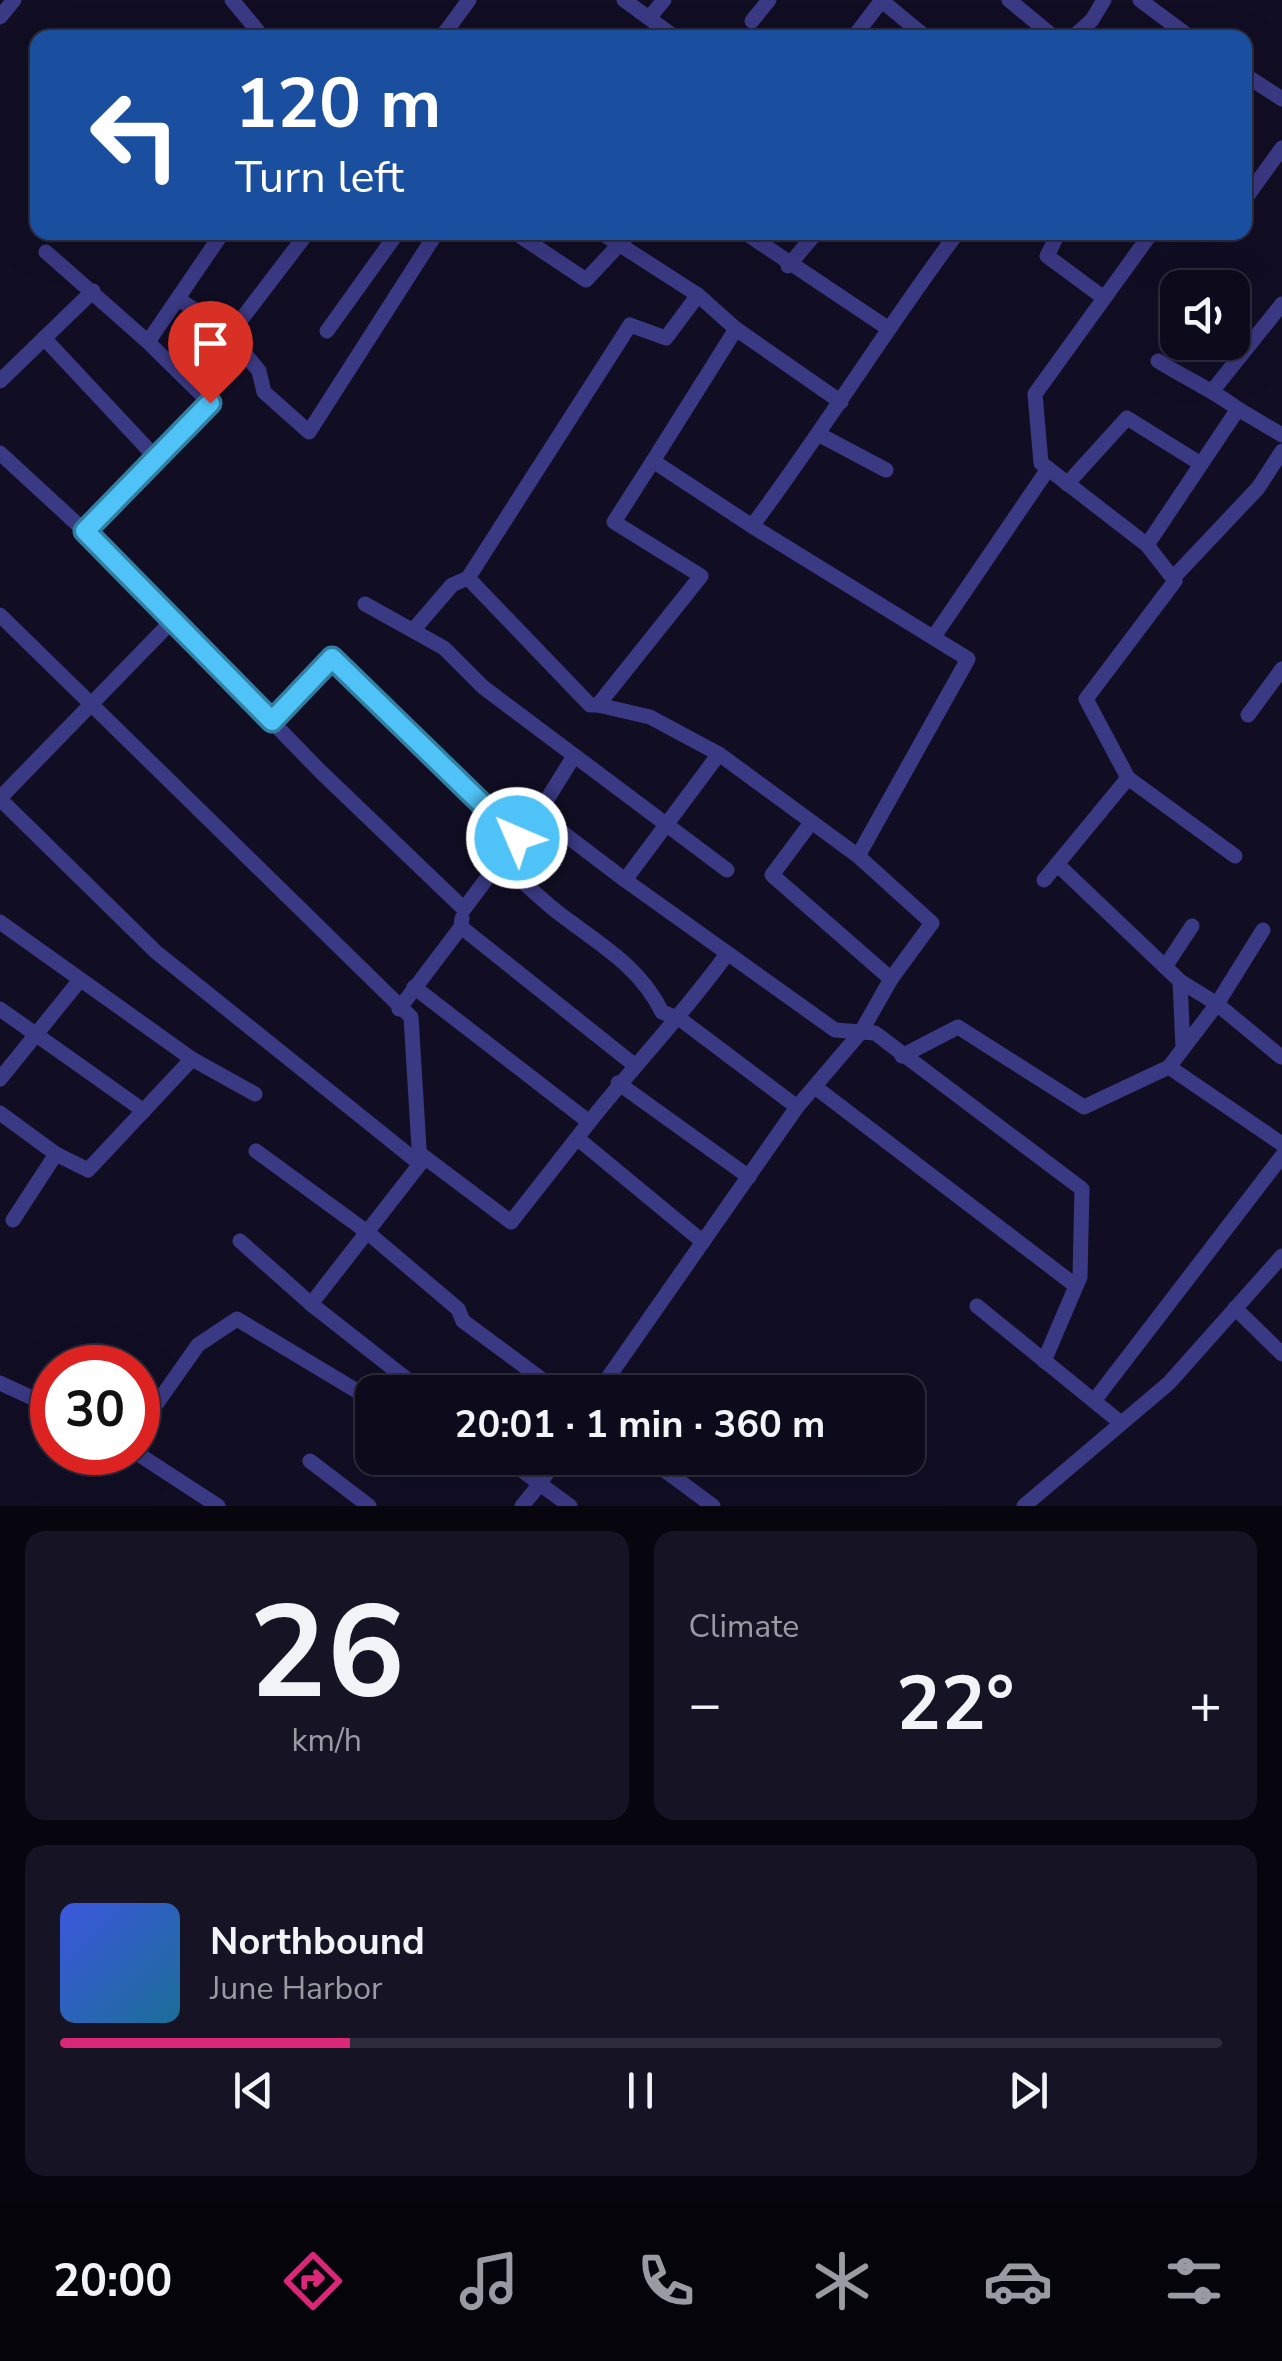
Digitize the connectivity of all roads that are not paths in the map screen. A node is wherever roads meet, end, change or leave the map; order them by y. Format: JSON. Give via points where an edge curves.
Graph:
{"nodes":[{"id":1,"x":14,"y":0,"type":"edge"},
{"id":2,"x":232,"y":0,"type":"edge"},
{"id":3,"x":469,"y":0,"type":"edge"},
{"id":4,"x":624,"y":0,"type":"edge"},
{"id":5,"x":664,"y":0,"type":"edge"},
{"id":6,"x":769,"y":0,"type":"edge"},
{"id":7,"x":882,"y":0,"type":"edge"},
{"id":8,"x":1010,"y":0,"type":"edge"},
{"id":9,"x":1104,"y":0,"type":"edge"},
{"id":10,"x":1140,"y":0,"type":"edge"},
{"id":11,"x":0,"y":17,"type":"edge"},
{"id":12,"x":649,"y":18,"type":"junction"},
{"id":13,"x":752,"y":21,"type":"dead end"},
{"id":14,"x":257,"y":30,"type":"edge"},
{"id":15,"x":447,"y":30,"type":"edge"},
{"id":16,"x":665,"y":30,"type":"edge"},
{"id":17,"x":860,"y":30,"type":"edge"},
{"id":18,"x":918,"y":30,"type":"edge"},
{"id":19,"x":1046,"y":30,"type":"edge"},
{"id":20,"x":1081,"y":30,"type":"edge"},
{"id":21,"x":1180,"y":30,"type":"edge"},
{"id":22,"x":1252,"y":79,"type":"edge"},
{"id":23,"x":1282,"y":99,"type":"edge"},
{"id":24,"x":1282,"y":148,"type":"edge"},
{"id":25,"x":1252,"y":189,"type":"edge"},
{"id":26,"x":218,"y":240,"type":"edge"},
{"id":27,"x":302,"y":240,"type":"edge"},
{"id":28,"x":392,"y":240,"type":"edge"},
{"id":29,"x":432,"y":240,"type":"edge"},
{"id":30,"x":526,"y":240,"type":"edge"},
{"id":31,"x":626,"y":240,"type":"edge"},
{"id":32,"x":628,"y":240,"type":"edge"},
{"id":33,"x":754,"y":240,"type":"edge"},
{"id":34,"x":811,"y":240,"type":"edge"},
{"id":35,"x":952,"y":240,"type":"edge"},
{"id":36,"x":1055,"y":240,"type":"edge"},
{"id":37,"x":1146,"y":240,"type":"edge"},
{"id":38,"x":46,"y":252,"type":"dead end"},
{"id":39,"x":788,"y":266,"type":"junction"},
{"id":40,"x":93,"y":292,"type":"junction"},
{"id":41,"x":698,"y":295,"type":"junction"},
{"id":42,"x":1104,"y":298,"type":"junction"},
{"id":43,"x":178,"y":299,"type":"junction"},
{"id":44,"x":1282,"y":304,"type":"edge"},
{"id":45,"x":886,"y":328,"type":"junction"},
{"id":46,"x":224,"y":329,"type":"junction"},
{"id":47,"x":736,"y":329,"type":"junction"},
{"id":48,"x":327,"y":331,"type":"dead end"},
{"id":49,"x":44,"y":338,"type":"junction"},
{"id":50,"x":148,"y":342,"type":"junction"},
{"id":51,"x":1158,"y":361,"type":"dead end"},
{"id":52,"x":0,"y":381,"type":"edge"},
{"id":53,"x":1214,"y":390,"type":"junction"},
{"id":54,"x":841,"y":402,"type":"junction"},
{"id":55,"x":1238,"y":409,"type":"junction"},
{"id":56,"x":1282,"y":435,"type":"edge"},
{"id":57,"x":820,"y":436,"type":"junction"},
{"id":58,"x":1282,"y":451,"type":"edge"},
{"id":59,"x":0,"y":454,"type":"edge"},
{"id":60,"x":158,"y":460,"type":"junction"},
{"id":61,"x":653,"y":461,"type":"junction"},
{"id":62,"x":1202,"y":464,"type":"junction"},
{"id":63,"x":886,"y":470,"type":"dead end"},
{"id":64,"x":1048,"y":470,"type":"junction"},
{"id":65,"x":1067,"y":484,"type":"junction"},
{"id":66,"x":752,"y":526,"type":"junction"},
{"id":67,"x":85,"y":531,"type":"junction"},
{"id":68,"x":1146,"y":546,"type":"junction"},
{"id":69,"x":468,"y":578,"type":"junction"},
{"id":70,"x":1173,"y":578,"type":"junction"},
{"id":71,"x":365,"y":604,"type":"dead end"},
{"id":72,"x":0,"y":615,"type":"edge"},
{"id":73,"x":174,"y":619,"type":"junction"},
{"id":74,"x":415,"y":628,"type":"junction"},
{"id":75,"x":935,"y":636,"type":"junction"},
{"id":76,"x":1282,"y":669,"type":"edge"},
{"id":77,"x":598,"y":705,"type":"junction"},
{"id":78,"x":90,"y":708,"type":"junction"},
{"id":79,"x":1248,"y":715,"type":"dead end"},
{"id":80,"x":272,"y":721,"type":"junction"},
{"id":81,"x":719,"y":754,"type":"junction"},
{"id":82,"x":574,"y":756,"type":"junction"},
{"id":83,"x":1128,"y":778,"type":"junction"},
{"id":84,"x":0,"y":799,"type":"edge"},
{"id":85,"x":538,"y":814,"type":"junction"},
{"id":86,"x":810,"y":824,"type":"junction"},
{"id":87,"x":667,"y":826,"type":"junction"},
{"id":88,"x":517,"y":838,"type":"junction"},
{"id":89,"x":858,"y":856,"type":"junction"},
{"id":90,"x":1234,"y":856,"type":"dead end"},
{"id":91,"x":500,"y":861,"type":"junction"},
{"id":92,"x":1057,"y":864,"type":"junction"},
{"id":93,"x":727,"y":870,"type":"dead end"},
{"id":94,"x":626,"y":880,"type":"junction"},
{"id":95,"x":1044,"y":880,"type":"dead end"},
{"id":96,"x":464,"y":909,"type":"junction"},
{"id":97,"x":0,"y":922,"type":"edge"},
{"id":98,"x":1192,"y":926,"type":"dead end"},
{"id":99,"x":461,"y":927,"type":"junction"},
{"id":100,"x":1264,"y":930,"type":"dead end"},
{"id":101,"x":727,"y":954,"type":"junction"},
{"id":102,"x":1166,"y":968,"type":"junction"},
{"id":103,"x":891,"y":979,"type":"junction"},
{"id":104,"x":80,"y":980,"type":"junction"},
{"id":105,"x":1180,"y":981,"type":"junction"},
{"id":106,"x":414,"y":987,"type":"junction"},
{"id":107,"x":1217,"y":1004,"type":"junction"},
{"id":108,"x":0,"y":1009,"type":"edge"},
{"id":109,"x":399,"y":1010,"type":"junction"},
{"id":110,"x":680,"y":1018,"type":"junction"},
{"id":111,"x":862,"y":1032,"type":"junction"},
{"id":112,"x":37,"y":1033,"type":"junction"},
{"id":113,"x":1182,"y":1048,"type":"junction"},
{"id":114,"x":902,"y":1056,"type":"junction"},
{"id":115,"x":1281,"y":1057,"type":"edge"},
{"id":116,"x":192,"y":1059,"type":"junction"},
{"id":117,"x":633,"y":1064,"type":"junction"},
{"id":118,"x":1169,"y":1067,"type":"junction"},
{"id":119,"x":0,"y":1080,"type":"edge"},
{"id":120,"x":618,"y":1083,"type":"junction"},
{"id":121,"x":814,"y":1087,"type":"junction"},
{"id":122,"x":255,"y":1094,"type":"dead end"},
{"id":123,"x":797,"y":1107,"type":"junction"},
{"id":124,"x":144,"y":1111,"type":"junction"},
{"id":125,"x":0,"y":1112,"type":"edge"},
{"id":126,"x":589,"y":1122,"type":"junction"},
{"id":127,"x":576,"y":1138,"type":"junction"},
{"id":128,"x":1282,"y":1144,"type":"edge"},
{"id":129,"x":256,"y":1151,"type":"dead end"},
{"id":130,"x":56,"y":1154,"type":"junction"},
{"id":131,"x":1282,"y":1156,"type":"edge"},
{"id":132,"x":419,"y":1159,"type":"junction"},
{"id":133,"x":749,"y":1177,"type":"junction"},
{"id":134,"x":13,"y":1220,"type":"dead end"},
{"id":135,"x":368,"y":1232,"type":"junction"},
{"id":136,"x":240,"y":1241,"type":"dead end"},
{"id":137,"x":703,"y":1242,"type":"junction"},
{"id":138,"x":1282,"y":1256,"type":"edge"},
{"id":139,"x":1076,"y":1286,"type":"junction"},
{"id":140,"x":310,"y":1304,"type":"junction"},
{"id":141,"x":977,"y":1306,"type":"dead end"},
{"id":142,"x":1235,"y":1308,"type":"junction"},
{"id":143,"x":1282,"y":1354,"type":"edge"},
{"id":144,"x":1044,"y":1361,"type":"junction"},
{"id":145,"x":398,"y":1373,"type":"joint"},
{"id":146,"x":401,"y":1375,"type":"edge"},
{"id":147,"x":536,"y":1375,"type":"edge"},
{"id":148,"x":610,"y":1375,"type":"edge"},
{"id":149,"x":0,"y":1382,"type":"edge"},
{"id":150,"x":355,"y":1390,"type":"edge"},
{"id":151,"x":30,"y":1396,"type":"edge"},
{"id":152,"x":160,"y":1399,"type":"edge"},
{"id":153,"x":1094,"y":1402,"type":"junction"},
{"id":154,"x":1121,"y":1423,"type":"junction"},
{"id":155,"x":310,"y":1462,"type":"dead end"},
{"id":156,"x":160,"y":1468,"type":"edge"},
{"id":157,"x":528,"y":1475,"type":"edge"},
{"id":158,"x":546,"y":1475,"type":"edge"},
{"id":159,"x":671,"y":1475,"type":"edge"},
{"id":160,"x":540,"y":1484,"type":"junction"},
{"id":161,"x":218,"y":1506,"type":"edge"},
{"id":162,"x":370,"y":1506,"type":"edge"},
{"id":163,"x":522,"y":1506,"type":"edge"},
{"id":164,"x":570,"y":1506,"type":"edge"},
{"id":165,"x":714,"y":1506,"type":"edge"},
{"id":166,"x":1024,"y":1506,"type":"edge"}],
"edges":[{"from":1,"to":11,"type":"street"},
{"from":2,"to":14,"type":"street"},
{"from":3,"to":15,"type":"street"},
{"from":4,"to":12,"type":"street"},
{"from":5,"to":12,"type":"street"},
{"from":6,"to":13,"type":"street"},
{"from":7,"to":17,"type":"street"},
{"from":7,"to":18,"type":"street"},
{"from":8,"to":19,"type":"street"},
{"from":9,"to":20,"type":"street"},
{"from":10,"to":21,"type":"street"},
{"from":12,"to":16,"type":"street"},
{"from":22,"to":23,"type":"street"},
{"from":24,"to":25,"type":"street"},
{"from":26,"to":43,"type":"street"},
{"from":27,"to":46,"type":"street","via":[[234,329]]},
{"from":28,"to":48,"type":"street"},
{"from":29,"to":46,"type":"street","via":[[309,432],[264,392],[259,371]]},
{"from":30,"to":31,"type":"street","via":[[586,280]]},
{"from":32,"to":41,"type":"street"},
{"from":33,"to":39,"type":"street"},
{"from":34,"to":39,"type":"street"},
{"from":35,"to":45,"type":"street"},
{"from":36,"to":42,"type":"street","via":[[1047,256]]},
{"from":37,"to":42,"type":"street"},
{"from":38,"to":40,"type":"street"},
{"from":39,"to":45,"type":"street"},
{"from":40,"to":49,"type":"street"},
{"from":40,"to":50,"type":"street"},
{"from":41,"to":47,"type":"street"},
{"from":41,"to":69,"type":"street","via":[[666,338],[630,325]]},
{"from":42,"to":64,"type":"street","via":[[1035,394],[1041,464]]},
{"from":43,"to":46,"type":"street"},
{"from":43,"to":50,"type":"street"},
{"from":44,"to":53,"type":"street"},
{"from":45,"to":54,"type":"street"},
{"from":47,"to":54,"type":"street"},
{"from":47,"to":61,"type":"street"},
{"from":49,"to":52,"type":"street"},
{"from":49,"to":60,"type":"street"},
{"from":50,"to":60,"type":"street","via":[[210,403]]},
{"from":51,"to":53,"type":"street"},
{"from":53,"to":55,"type":"street"},
{"from":54,"to":57,"type":"street"},
{"from":55,"to":56,"type":"street"},
{"from":55,"to":62,"type":"street"},
{"from":57,"to":63,"type":"street"},
{"from":57,"to":66,"type":"street"},
{"from":58,"to":70,"type":"street","via":[[1258,488]]},
{"from":59,"to":67,"type":"street"},
{"from":60,"to":67,"type":"street"},
{"from":61,"to":66,"type":"street"},
{"from":61,"to":77,"type":"street","via":[[614,522],[701,576]]},
{"from":62,"to":65,"type":"street","via":[[1128,418]]},
{"from":62,"to":68,"type":"street"},
{"from":64,"to":65,"type":"street"},
{"from":64,"to":75,"type":"street"},
{"from":65,"to":68,"type":"street"},
{"from":66,"to":75,"type":"street"},
{"from":67,"to":73,"type":"street"},
{"from":68,"to":70,"type":"street"},
{"from":69,"to":74,"type":"street","via":[[452,585]]},
{"from":69,"to":77,"type":"street","via":[[536,653]]},
{"from":70,"to":83,"type":"street","via":[[1086,699]]},
{"from":71,"to":74,"type":"street"},
{"from":72,"to":78,"type":"street"},
{"from":73,"to":78,"type":"street"},
{"from":73,"to":80,"type":"street"},
{"from":74,"to":82,"type":"street"},
{"from":75,"to":89,"type":"street","via":[[968,659]]},
{"from":76,"to":79,"type":"street"},
{"from":77,"to":81,"type":"street","via":[[650,717]]},
{"from":78,"to":84,"type":"street"},
{"from":78,"to":109,"type":"street"},
{"from":80,"to":88,"type":"street","via":[[332,658]]},
{"from":80,"to":96,"type":"street"},
{"from":81,"to":86,"type":"street"},
{"from":81,"to":87,"type":"street"},
{"from":82,"to":85,"type":"street"},
{"from":82,"to":87,"type":"street"},
{"from":83,"to":90,"type":"street"},
{"from":83,"to":92,"type":"street"},
{"from":84,"to":132,"type":"street","via":[[156,952]]},
{"from":85,"to":88,"type":"street"},
{"from":85,"to":94,"type":"street"},
{"from":86,"to":89,"type":"street"},
{"from":86,"to":103,"type":"street","via":[[772,875]]},
{"from":87,"to":93,"type":"street"},
{"from":87,"to":94,"type":"street"},
{"from":88,"to":91,"type":"street"},
{"from":89,"to":103,"type":"street","via":[[932,923]]},
{"from":91,"to":96,"type":"street"},
{"from":91,"to":110,"type":"street","via":[[614,952],[650,987],[662,1012]]},
{"from":92,"to":95,"type":"street"},
{"from":92,"to":102,"type":"street"},
{"from":94,"to":101,"type":"street"},
{"from":96,"to":99,"type":"street"},
{"from":97,"to":104,"type":"street"},
{"from":98,"to":102,"type":"street"},
{"from":99,"to":106,"type":"street"},
{"from":99,"to":117,"type":"street"},
{"from":100,"to":107,"type":"street"},
{"from":101,"to":110,"type":"street"},
{"from":101,"to":111,"type":"street","via":[[835,1030]]},
{"from":102,"to":105,"type":"street"},
{"from":103,"to":111,"type":"street"},
{"from":104,"to":112,"type":"street"},
{"from":104,"to":116,"type":"street"},
{"from":105,"to":107,"type":"street"},
{"from":105,"to":113,"type":"street"},
{"from":106,"to":109,"type":"street"},
{"from":106,"to":126,"type":"street"},
{"from":107,"to":113,"type":"street"},
{"from":107,"to":115,"type":"street"},
{"from":108,"to":112,"type":"street"},
{"from":109,"to":132,"type":"street","via":[[411,1017]]},
{"from":110,"to":117,"type":"street"},
{"from":110,"to":123,"type":"street"},
{"from":111,"to":114,"type":"street","via":[[875,1033]]},
{"from":111,"to":121,"type":"street"},
{"from":112,"to":119,"type":"street"},
{"from":112,"to":124,"type":"street"},
{"from":113,"to":118,"type":"street"},
{"from":114,"to":118,"type":"street","via":[[958,1027],[1084,1107]]},
{"from":114,"to":139,"type":"street","via":[[1082,1189]]},
{"from":116,"to":122,"type":"street"},
{"from":116,"to":124,"type":"street"},
{"from":117,"to":120,"type":"street"},
{"from":118,"to":128,"type":"street"},
{"from":120,"to":126,"type":"street"},
{"from":120,"to":133,"type":"street"},
{"from":121,"to":123,"type":"street"},
{"from":121,"to":139,"type":"street"},
{"from":123,"to":133,"type":"street"},
{"from":124,"to":130,"type":"street","via":[[88,1170]]},
{"from":125,"to":130,"type":"street"},
{"from":126,"to":127,"type":"street"},
{"from":127,"to":132,"type":"street","via":[[511,1222]]},
{"from":127,"to":137,"type":"street"},
{"from":129,"to":135,"type":"street"},
{"from":130,"to":134,"type":"street"},
{"from":131,"to":153,"type":"street"},
{"from":132,"to":135,"type":"street"},
{"from":133,"to":137,"type":"street"},
{"from":135,"to":140,"type":"street"},
{"from":135,"to":147,"type":"street","via":[[458,1308],[464,1322]]},
{"from":136,"to":140,"type":"street"},
{"from":137,"to":148,"type":"street"},
{"from":138,"to":142,"type":"street"},
{"from":139,"to":144,"type":"street"},
{"from":140,"to":145,"type":"street"},
{"from":141,"to":144,"type":"street"},
{"from":142,"to":143,"type":"street"},
{"from":142,"to":154,"type":"street"},
{"from":144,"to":153,"type":"street"},
{"from":145,"to":146,"type":"street"},
{"from":149,"to":151,"type":"street"},
{"from":150,"to":152,"type":"street","via":[[237,1318],[198,1345]]},
{"from":153,"to":154,"type":"street"},
{"from":154,"to":166,"type":"street"},
{"from":155,"to":162,"type":"street"},
{"from":156,"to":161,"type":"street"},
{"from":157,"to":160,"type":"street"},
{"from":158,"to":160,"type":"street"},
{"from":159,"to":165,"type":"street"},
{"from":160,"to":163,"type":"street"},
{"from":160,"to":164,"type":"street"}]}
